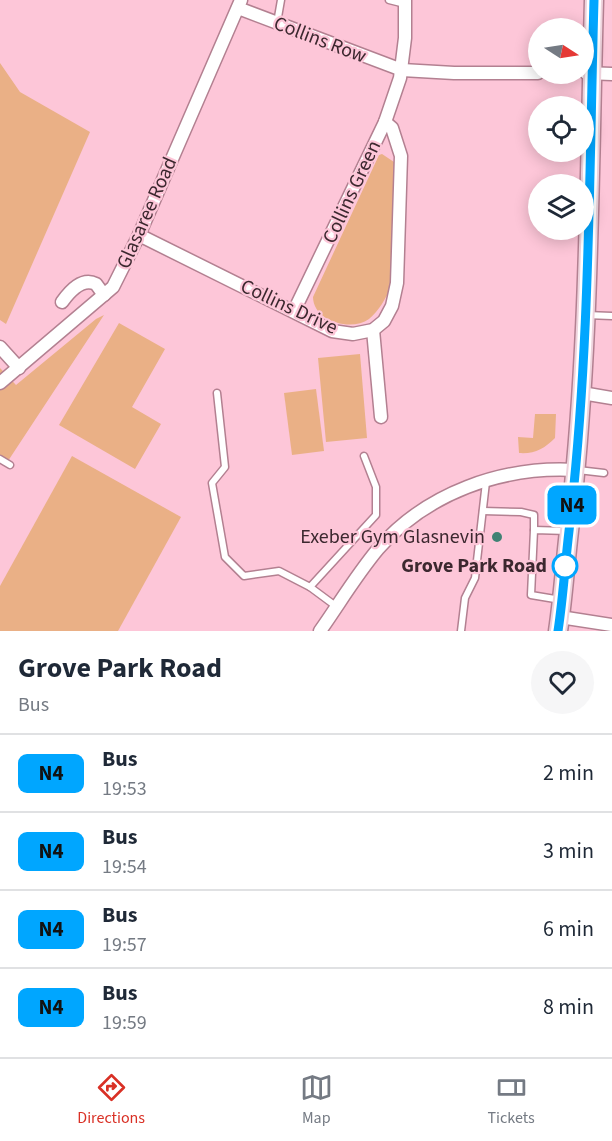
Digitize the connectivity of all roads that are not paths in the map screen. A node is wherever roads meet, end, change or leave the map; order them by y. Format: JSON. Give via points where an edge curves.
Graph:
{"nodes":[{"id":1,"x":281,"y":0,"type":"edge"},
{"id":2,"x":389,"y":0,"type":"edge"},
{"id":3,"x":594,"y":0,"type":"edge"},
{"id":4,"x":405,"y":2,"type":"edge"},
{"id":5,"x":240,"y":4,"type":"edge"},
{"id":6,"x":593,"y":18,"type":"edge"},
{"id":7,"x":277,"y":24,"type":"junction"},
{"id":8,"x":402,"y":70,"type":"junction"},
{"id":9,"x":528,"y":73,"type":"edge"},
{"id":10,"x":594,"y":73,"type":"edge"},
{"id":11,"x":612,"y":74,"type":"edge"},
{"id":12,"x":588,"y":84,"type":"edge"},
{"id":13,"x":385,"y":122,"type":"junction"},
{"id":14,"x":139,"y":235,"type":"junction"},
{"id":15,"x":104,"y":295,"type":"junction"},
{"id":16,"x":62,"y":302,"type":"dead end"},
{"id":17,"x":294,"y":311,"type":"junction"},
{"id":18,"x":586,"y":315,"type":"junction"},
{"id":19,"x":612,"y":316,"type":"edge"},
{"id":20,"x":373,"y":330,"type":"junction"},
{"id":21,"x":0,"y":347,"type":"edge"},
{"id":22,"x":19,"y":368,"type":"junction"},
{"id":23,"x":0,"y":383,"type":"edge"},
{"id":24,"x":218,"y":393,"type":"dead end"},
{"id":25,"x":582,"y":393,"type":"junction"},
{"id":26,"x":612,"y":398,"type":"edge"},
{"id":27,"x":381,"y":417,"type":"dead end"},
{"id":28,"x":364,"y":456,"type":"dead end"},
{"id":29,"x":0,"y":459,"type":"edge"},
{"id":30,"x":10,"y":465,"type":"dead end"},
{"id":31,"x":574,"y":470,"type":"junction"},
{"id":32,"x":604,"y":473,"type":"dead end"},
{"id":33,"x":486,"y":481,"type":"junction"},
{"id":34,"x":483,"y":511,"type":"junction"},
{"id":35,"x":534,"y":530,"type":"junction"},
{"id":36,"x":569,"y":531,"type":"junction"},
{"id":37,"x":310,"y":587,"type":"junction"},
{"id":38,"x":337,"y":607,"type":"junction"},
{"id":39,"x":560,"y":616,"type":"edge"},
{"id":40,"x":612,"y":625,"type":"edge"},
{"id":41,"x":320,"y":631,"type":"edge"},
{"id":42,"x":461,"y":631,"type":"edge"}],
"edges":[{"from":1,"to":7,"type":"lane"},
{"from":2,"to":4,"type":"lane"},
{"from":3,"to":6,"type":"main road"},
{"from":4,"to":8,"type":"street","name":"Collins Green"},
{"from":5,"to":7,"type":"street","name":"Collins Row"},
{"from":5,"to":14,"type":"street","name":"Glasaree Road"},
{"from":7,"to":8,"type":"street","name":"Collins Row"},
{"from":8,"to":9,"type":"street"},
{"from":8,"to":13,"type":"street","name":"Collins Green"},
{"from":10,"to":11,"type":"street"},
{"from":12,"to":18,"type":"main road"},
{"from":13,"to":17,"type":"street","name":"Collins Green"},
{"from":13,"to":20,"type":"street","via":[[392,128],[401,156],[397,283],[392,306],[384,321]]},
{"from":14,"to":15,"type":"street","name":"Glasaree Road","via":[[113,286]]},
{"from":14,"to":17,"type":"street","name":"Collins Drive"},
{"from":15,"to":16,"type":"street","via":[[96,284],[85,282]]},
{"from":15,"to":22,"type":"street","name":"Glasaree Road"},
{"from":17,"to":20,"type":"street","name":"Collins Drive","via":[[332,331],[353,334]]},
{"from":18,"to":19,"type":"lane"},
{"from":18,"to":25,"type":"main road"},
{"from":20,"to":27,"type":"street"},
{"from":21,"to":22,"type":"street"},
{"from":22,"to":23,"type":"street","name":"Glasaree Road"},
{"from":24,"to":37,"type":"lane","via":[[225,467],[212,483],[225,557],[244,576],[279,571]]},
{"from":25,"to":26,"type":"street"},
{"from":25,"to":31,"type":"main road"},
{"from":28,"to":37,"type":"lane","via":[[376,487],[376,515]]},
{"from":29,"to":30,"type":"lane"},
{"from":31,"to":32,"type":"lane"},
{"from":31,"to":33,"type":"street","via":[[522,472]]},
{"from":31,"to":36,"type":"main road"},
{"from":33,"to":34,"type":"lane"},
{"from":33,"to":38,"type":"street","via":[[436,500],[409,519],[378,549]]},
{"from":34,"to":35,"type":"lane","via":[[534,515]]},
{"from":34,"to":42,"type":"lane","via":[[475,578],[465,598]]},
{"from":35,"to":36,"type":"lane"},
{"from":35,"to":39,"type":"lane","via":[[531,595]]},
{"from":36,"to":39,"type":"main road"},
{"from":37,"to":38,"type":"lane"},
{"from":38,"to":41,"type":"street"},
{"from":39,"to":40,"type":"street"}]}
